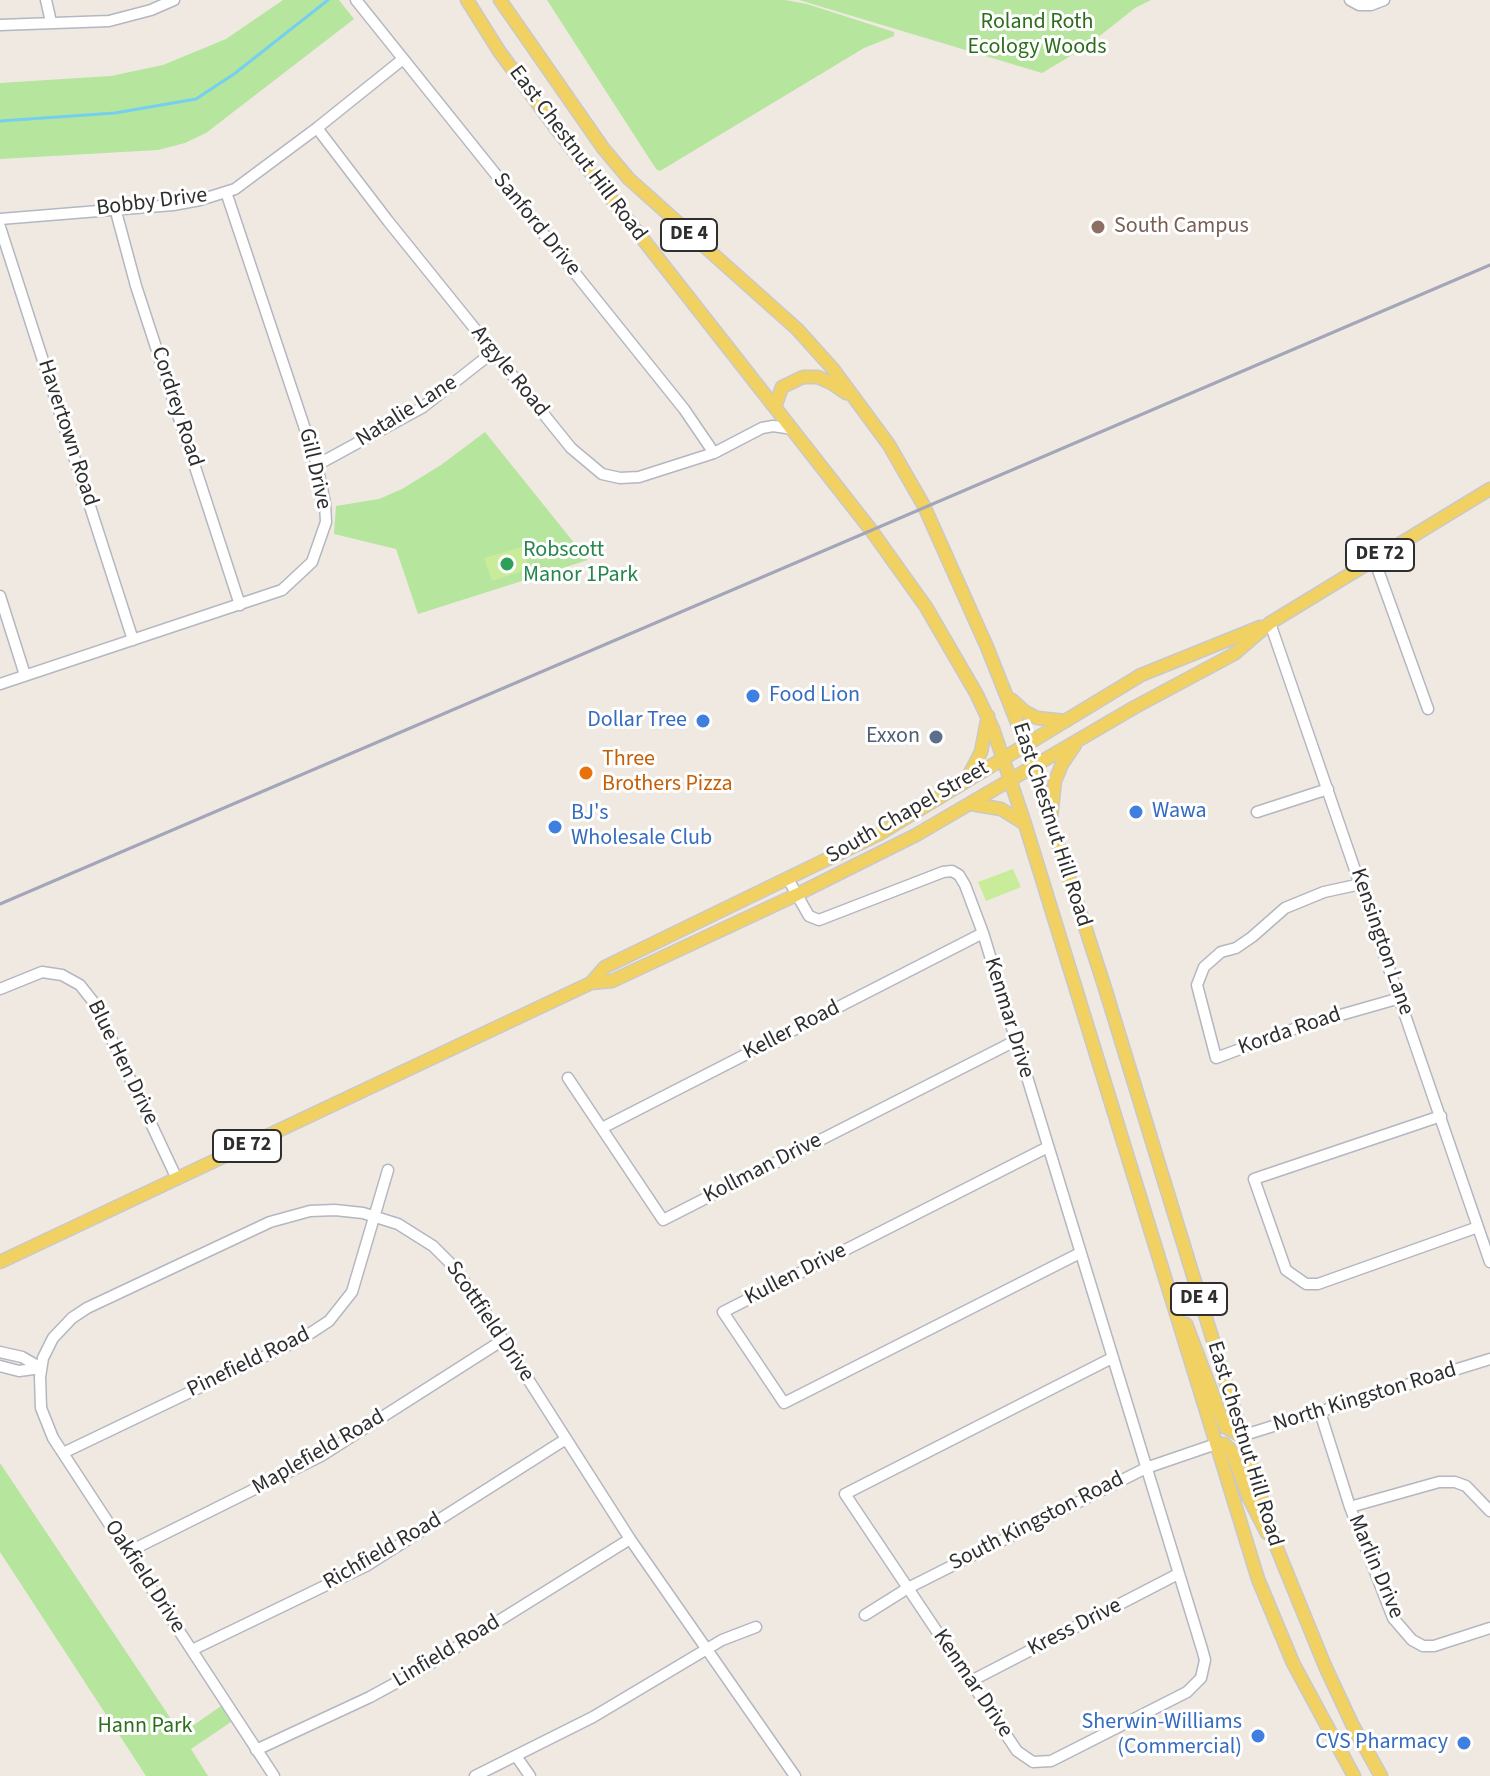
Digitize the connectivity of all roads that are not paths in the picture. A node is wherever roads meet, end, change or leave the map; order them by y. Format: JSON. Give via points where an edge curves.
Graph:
{"nodes":[{"id":1,"x":46,"y":0,"type":"edge"},
{"id":2,"x":174,"y":0,"type":"edge"},
{"id":3,"x":356,"y":0,"type":"edge"},
{"id":4,"x":467,"y":0,"type":"edge"},
{"id":5,"x":500,"y":0,"type":"edge"},
{"id":6,"x":1350,"y":0,"type":"edge"},
{"id":7,"x":1384,"y":0,"type":"edge"},
{"id":8,"x":51,"y":22,"type":"junction"},
{"id":9,"x":0,"y":25,"type":"edge"},
{"id":10,"x":403,"y":59,"type":"junction"},
{"id":11,"x":317,"y":128,"type":"junction"},
{"id":12,"x":226,"y":192,"type":"junction"},
{"id":13,"x":115,"y":208,"type":"junction"},
{"id":14,"x":0,"y":219,"type":"edge"},
{"id":15,"x":0,"y":227,"type":"edge"},
{"id":16,"x":493,"y":352,"type":"junction"},
{"id":17,"x":861,"y":405,"type":"junction"},
{"id":18,"x":775,"y":407,"type":"junction"},
{"id":19,"x":762,"y":428,"type":"junction"},
{"id":20,"x":793,"y":429,"type":"junction"},
{"id":21,"x":714,"y":453,"type":"junction"},
{"id":22,"x":317,"y":465,"type":"junction"},
{"id":23,"x":1490,"y":489,"type":"edge"},
{"id":24,"x":1374,"y":559,"type":"junction"},
{"id":25,"x":0,"y":596,"type":"edge"},
{"id":26,"x":240,"y":605,"type":"junction"},
{"id":27,"x":1270,"y":623,"type":"junction"},
{"id":28,"x":133,"y":640,"type":"junction"},
{"id":29,"x":25,"y":675,"type":"junction"},
{"id":30,"x":0,"y":684,"type":"edge"},
{"id":31,"x":1007,"y":695,"type":"junction"},
{"id":32,"x":1428,"y":709,"type":"dead end"},
{"id":33,"x":988,"y":716,"type":"junction"},
{"id":34,"x":1066,"y":721,"type":"junction"},
{"id":35,"x":1078,"y":742,"type":"junction"},
{"id":36,"x":1026,"y":745,"type":"junction"},
{"id":37,"x":1004,"y":759,"type":"junction"},
{"id":38,"x":1033,"y":768,"type":"junction"},
{"id":39,"x":1011,"y":781,"type":"junction"},
{"id":40,"x":965,"y":782,"type":"junction"},
{"id":41,"x":1328,"y":789,"type":"junction"},
{"id":42,"x":971,"y":804,"type":"junction"},
{"id":43,"x":1257,"y":812,"type":"dead end"},
{"id":44,"x":1025,"y":824,"type":"junction"},
{"id":45,"x":1051,"y":824,"type":"junction"},
{"id":46,"x":788,"y":879,"type":"junction"},
{"id":47,"x":1361,"y":884,"type":"junction"},
{"id":48,"x":796,"y":895,"type":"junction"},
{"id":49,"x":983,"y":933,"type":"junction"},
{"id":50,"x":591,"y":983,"type":"junction"},
{"id":51,"x":0,"y":989,"type":"edge"},
{"id":52,"x":1400,"y":998,"type":"junction"},
{"id":53,"x":1015,"y":1041,"type":"junction"},
{"id":54,"x":568,"y":1078,"type":"dead end"},
{"id":55,"x":1441,"y":1116,"type":"junction"},
{"id":56,"x":602,"y":1128,"type":"junction"},
{"id":57,"x":1048,"y":1147,"type":"junction"},
{"id":58,"x":388,"y":1170,"type":"dead end"},
{"id":59,"x":177,"y":1179,"type":"junction"},
{"id":60,"x":375,"y":1217,"type":"junction"},
{"id":61,"x":1478,"y":1227,"type":"junction"},
{"id":62,"x":1080,"y":1253,"type":"junction"},
{"id":63,"x":0,"y":1262,"type":"edge"},
{"id":64,"x":1490,"y":1262,"type":"edge"},
{"id":65,"x":1172,"y":1300,"type":"junction"},
{"id":66,"x":503,"y":1340,"type":"junction"},
{"id":67,"x":0,"y":1352,"type":"edge"},
{"id":68,"x":1112,"y":1358,"type":"junction"},
{"id":69,"x":1490,"y":1359,"type":"edge"},
{"id":70,"x":0,"y":1366,"type":"edge"},
{"id":71,"x":41,"y":1368,"type":"junction"},
{"id":72,"x":1320,"y":1412,"type":"junction"},
{"id":73,"x":1241,"y":1436,"type":"junction"},
{"id":74,"x":566,"y":1439,"type":"junction"},
{"id":75,"x":1216,"y":1444,"type":"junction"},
{"id":76,"x":63,"y":1453,"type":"junction"},
{"id":77,"x":1146,"y":1468,"type":"junction"},
{"id":78,"x":1350,"y":1507,"type":"junction"},
{"id":79,"x":1490,"y":1511,"type":"edge"},
{"id":80,"x":630,"y":1539,"type":"junction"},
{"id":81,"x":1276,"y":1546,"type":"junction"},
{"id":82,"x":128,"y":1552,"type":"junction"},
{"id":83,"x":1178,"y":1574,"type":"junction"},
{"id":84,"x":908,"y":1588,"type":"junction"},
{"id":85,"x":865,"y":1615,"type":"dead end"},
{"id":86,"x":756,"y":1627,"type":"dead end"},
{"id":87,"x":1490,"y":1628,"type":"edge"},
{"id":88,"x":192,"y":1650,"type":"junction"},
{"id":89,"x":708,"y":1650,"type":"junction"},
{"id":90,"x":971,"y":1681,"type":"junction"},
{"id":91,"x":256,"y":1750,"type":"junction"},
{"id":92,"x":516,"y":1756,"type":"junction"},
{"id":93,"x":1354,"y":1775,"type":"edge"},
{"id":94,"x":274,"y":1776,"type":"edge"},
{"id":95,"x":475,"y":1776,"type":"edge"},
{"id":96,"x":530,"y":1776,"type":"edge"},
{"id":97,"x":795,"y":1776,"type":"edge"},
{"id":98,"x":1381,"y":1776,"type":"edge"}],
"edges":[{"from":1,"to":8,"type":"street"},
{"from":2,"to":8,"type":"street","via":[[109,21]]},
{"from":3,"to":10,"type":"street","name":"Sanford Drive"},
{"from":4,"to":18,"type":"main road","name":"East Chestnut Hill Road","number":"DE 4","via":[[555,127]]},
{"from":5,"to":17,"type":"main road","name":"East Chestnut Hill Road","number":"DE 4","via":[[629,179],[797,329]]},
{"from":6,"to":7,"type":"street","via":[[1371,5]]},
{"from":8,"to":9,"type":"street"},
{"from":10,"to":11,"type":"street","name":"Bobby Drive"},
{"from":10,"to":21,"type":"street","name":"Sanford Drive"},
{"from":11,"to":12,"type":"street","name":"Bobby Drive"},
{"from":11,"to":16,"type":"street","name":"Argyle Road"},
{"from":12,"to":13,"type":"street","name":"Bobby Drive","via":[[173,205]]},
{"from":12,"to":22,"type":"street","name":"Gill Drive"},
{"from":13,"to":14,"type":"street","name":"Bobby Drive"},
{"from":13,"to":26,"type":"street","name":"Cordrey Road"},
{"from":15,"to":28,"type":"street","name":"Havertown Road"},
{"from":16,"to":21,"type":"street","name":"Argyle Road","via":[[571,448],[602,474],[639,477]]},
{"from":16,"to":22,"type":"street","name":"Natalie Lane","via":[[423,407]]},
{"from":17,"to":18,"type":"main road","via":[[833,384],[803,377],[782,387]]},
{"from":17,"to":31,"type":"main road","name":"East Chestnut Hill Road","number":"DE 4","via":[[924,506]]},
{"from":18,"to":19,"type":"street"},
{"from":18,"to":20,"type":"main road","name":"East Chestnut Hill Road","number":"DE 4"},
{"from":19,"to":20,"type":"street","name":"Argyle Road"},
{"from":19,"to":21,"type":"street","name":"Argyle Road"},
{"from":20,"to":33,"type":"main road","name":"East Chestnut Hill Road","number":"DE 4","via":[[926,607]]},
{"from":22,"to":26,"type":"street","name":"Gill Drive","via":[[326,522],[312,562],[282,590]]},
{"from":23,"to":24,"type":"main road","name":"South Chapel Street","number":"DE 72"},
{"from":24,"to":27,"type":"main road","name":"South Chapel Street","number":"DE 72"},
{"from":24,"to":32,"type":"street"},
{"from":25,"to":29,"type":"street"},
{"from":26,"to":28,"type":"street","name":"Gill Drive"},
{"from":27,"to":34,"type":"main road","name":"South Chapel Street","number":"DE 72","via":[[1141,675]]},
{"from":27,"to":35,"type":"main road","name":"South Chapel Street","number":"DE 72","via":[[1234,654]]},
{"from":27,"to":41,"type":"street","name":"Kensington Lane"},
{"from":28,"to":29,"type":"street","name":"Gill Drive"},
{"from":29,"to":30,"type":"street","name":"Gill Drive"},
{"from":31,"to":34,"type":"main road","via":[[1037,718]]},
{"from":31,"to":36,"type":"main road","name":"East Chestnut Hill Road","number":"DE 4"},
{"from":33,"to":37,"type":"main road","name":"East Chestnut Hill Road","number":"DE 4"},
{"from":33,"to":40,"type":"main road","via":[[981,752]]},
{"from":34,"to":36,"type":"main road","name":"South Chapel Street","number":"DE 72"},
{"from":35,"to":38,"type":"main road","name":"South Chapel Street","number":"DE 72"},
{"from":35,"to":45,"type":"main road","via":[[1055,781]]},
{"from":36,"to":37,"type":"main road","name":"South Chapel Street","number":"DE 72"},
{"from":36,"to":38,"type":"main road","name":"East Chestnut Hill Road","number":"DE 4"},
{"from":37,"to":39,"type":"main road","name":"East Chestnut Hill Road","number":"DE 4"},
{"from":37,"to":40,"type":"main road","name":"South Chapel Street","number":"DE 72"},
{"from":38,"to":39,"type":"main road","name":"South Chapel Street","number":"DE 72"},
{"from":38,"to":45,"type":"main road","name":"East Chestnut Hill Road","number":"DE 4"},
{"from":39,"to":42,"type":"main road","name":"South Chapel Street","number":"DE 72"},
{"from":39,"to":44,"type":"main road","name":"East Chestnut Hill Road","number":"DE 4"},
{"from":40,"to":46,"type":"main road","name":"South Chapel Street","number":"DE 72","via":[[879,834]]},
{"from":41,"to":43,"type":"street"},
{"from":41,"to":47,"type":"street","name":"Kensington Lane"},
{"from":42,"to":44,"type":"main road","via":[[1001,809]]},
{"from":42,"to":48,"type":"main road","name":"South Chapel Street","number":"DE 72"},
{"from":44,"to":65,"type":"main road","name":"East Chestnut Hill Road","number":"DE 4"},
{"from":45,"to":73,"type":"main road","name":"East Chestnut Hill Road","number":"DE 4"},
{"from":46,"to":48,"type":"street","name":"Kenmar Drive"},
{"from":46,"to":50,"type":"main road","name":"South Chapel Street","number":"DE 72","via":[[605,967]]},
{"from":47,"to":52,"type":"street","name":"Kensington Lane"},
{"from":47,"to":52,"type":"street","name":"Korda Road","via":[[1285,908],[1252,937],[1204,967],[1197,985],[1216,1058]]},
{"from":48,"to":49,"type":"street","name":"Kenmar Drive","via":[[809,916],[826,919],[952,871],[965,885]]},
{"from":48,"to":50,"type":"main road","name":"South Chapel Street","number":"DE 72","via":[[612,981]]},
{"from":49,"to":53,"type":"street","name":"Kenmar Drive"},
{"from":49,"to":56,"type":"street","name":"Keller Road"},
{"from":50,"to":59,"type":"main road","name":"South Chapel Street","number":"DE 72"},
{"from":51,"to":59,"type":"street","name":"Blue Hen Drive","via":[[32,974],[51,972],[72,979],[89,994]]},
{"from":52,"to":55,"type":"street","name":"Kensington Lane"},
{"from":53,"to":56,"type":"street","name":"Kollman Drive","via":[[663,1220]]},
{"from":53,"to":57,"type":"street","name":"Kenmar Drive"},
{"from":54,"to":56,"type":"street","name":"Kollman Drive"},
{"from":55,"to":61,"type":"street","name":"Kensington Lane"},
{"from":55,"to":61,"type":"street","via":[[1254,1179],[1286,1270],[1306,1284]]},
{"from":57,"to":62,"type":"street","name":"Kenmar Drive"},
{"from":57,"to":62,"type":"street","name":"Kullen Drive","via":[[723,1312],[784,1403]]},
{"from":58,"to":60,"type":"street","name":"Pinefield Road"},
{"from":59,"to":63,"type":"main road","name":"South Chapel Street","number":"DE 72"},
{"from":60,"to":66,"type":"street","name":"Scottfield Drive","via":[[410,1230],[443,1256]]},
{"from":60,"to":71,"type":"street","name":"Scottfield Drive","via":[[310,1211],[258,1226],[78,1313],[53,1338]]},
{"from":60,"to":76,"type":"street","name":"Pinefield Road","via":[[352,1292],[322,1327]]},
{"from":61,"to":64,"type":"street","name":"Kensington Lane"},
{"from":62,"to":68,"type":"street","name":"Kenmar Drive"},
{"from":65,"to":73,"type":"main road","via":[[1193,1339],[1225,1427]]},
{"from":65,"to":75,"type":"main road","name":"East Chestnut Hill Road","number":"DE 4"},
{"from":66,"to":74,"type":"street","name":"Scottfield Drive"},
{"from":66,"to":82,"type":"street","name":"Maplefield Road","via":[[297,1470]]},
{"from":67,"to":71,"type":"street"},
{"from":68,"to":77,"type":"street","name":"Kenmar Drive"},
{"from":68,"to":84,"type":"street","name":"Kenmar Drive","via":[[845,1494]]},
{"from":69,"to":72,"type":"street","name":"North Kingston Road"},
{"from":70,"to":71,"type":"street","via":[[19,1371]]},
{"from":71,"to":76,"type":"street","name":"Oakfield Drive","via":[[41,1408]]},
{"from":72,"to":73,"type":"street","name":"North Kingston Road"},
{"from":72,"to":78,"type":"street","name":"Marlin Drive"},
{"from":73,"to":81,"type":"main road","name":"East Chestnut Hill Road","number":"DE 4"},
{"from":74,"to":80,"type":"street","name":"Scottfield Drive"},
{"from":74,"to":88,"type":"street","name":"Richfield Road","via":[[376,1560]]},
{"from":75,"to":77,"type":"street","name":"South Kingston Road"},
{"from":75,"to":81,"type":"main road","via":[[1231,1450],[1260,1523]]},
{"from":75,"to":93,"type":"main road","name":"East Chestnut Hill Road","number":"DE 4","via":[[1258,1579],[1305,1686]]},
{"from":76,"to":82,"type":"street","name":"Oakfield Drive"},
{"from":77,"to":83,"type":"street","name":"Kenmar Drive"},
{"from":77,"to":84,"type":"street","name":"South Kingston Road"},
{"from":78,"to":79,"type":"street","via":[[1455,1482]]},
{"from":78,"to":87,"type":"street","name":"Marlin Drive","via":[[1393,1618],[1412,1640],[1434,1646]]},
{"from":80,"to":89,"type":"street","name":"Scottfield Drive"},
{"from":80,"to":91,"type":"street","name":"Linfield Road","via":[[410,1676]]},
{"from":81,"to":98,"type":"main road","name":"East Chestnut Hill Road","number":"DE 4","via":[[1325,1666]]},
{"from":82,"to":88,"type":"street","name":"Oakfield Drive"},
{"from":83,"to":90,"type":"street","name":"Kress Drive"},
{"from":83,"to":90,"type":"street","name":"Kenmar Drive","via":[[1205,1660],[1201,1678],[1187,1692],[1051,1761],[1033,1762],[1017,1751]]},
{"from":84,"to":85,"type":"street","name":"South Kingston Road"},
{"from":84,"to":90,"type":"street","name":"Kenmar Drive"},
{"from":86,"to":89,"type":"street"},
{"from":88,"to":91,"type":"street","name":"Oakfield Drive"},
{"from":89,"to":92,"type":"street"},
{"from":89,"to":97,"type":"street","name":"Scottfield Drive"},
{"from":91,"to":94,"type":"street","name":"Oakfield Drive"},
{"from":92,"to":95,"type":"street"},
{"from":92,"to":96,"type":"street"}]}
